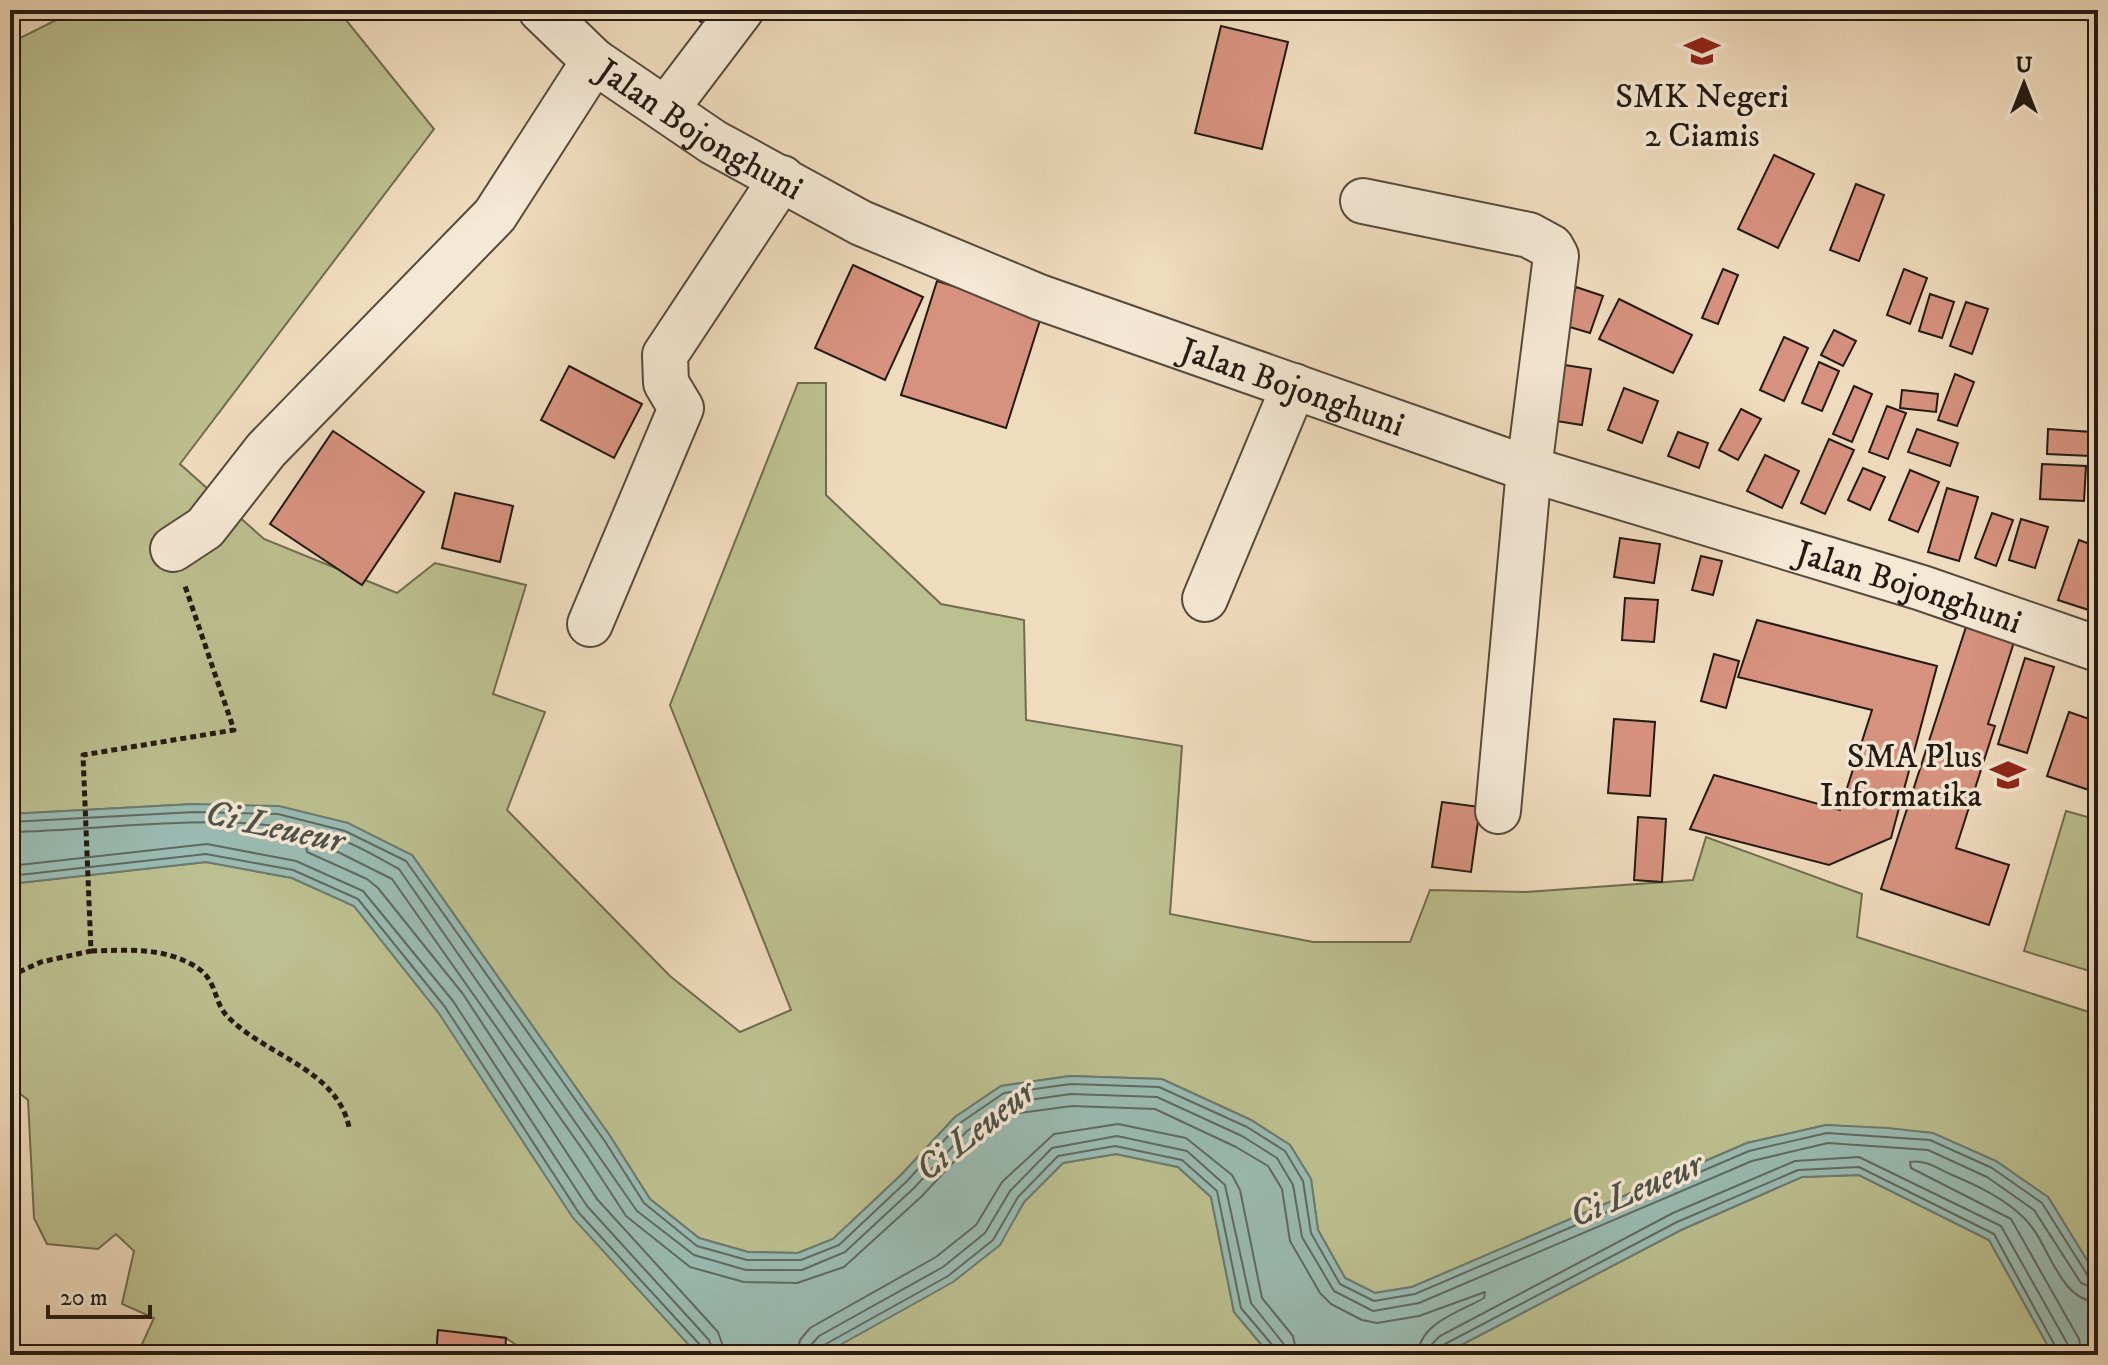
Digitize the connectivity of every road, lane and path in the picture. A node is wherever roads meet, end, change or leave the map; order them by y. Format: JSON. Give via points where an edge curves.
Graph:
{"nodes":[{"id":1,"x":741,"y":10,"type":"edge"},
{"id":2,"x":548,"y":12,"type":"edge"},
{"id":3,"x":594,"y":61,"type":"junction"},
{"id":4,"x":666,"y":109,"type":"junction"},
{"id":5,"x":782,"y":178,"type":"junction"},
{"id":6,"x":1363,"y":201,"type":"dead end"},
{"id":7,"x":1294,"y":386,"type":"junction"},
{"id":8,"x":1529,"y":469,"type":"junction"},
{"id":9,"x":173,"y":549,"type":"joint"},
{"id":10,"x":1205,"y":599,"type":"dead end"},
{"id":11,"x":590,"y":624,"type":"dead end"},
{"id":12,"x":2098,"y":649,"type":"edge"},
{"id":13,"x":1498,"y":811,"type":"dead end"},
{"id":14,"x":91,"y":951,"type":"junction"},
{"id":15,"x":10,"y":976,"type":"edge"},
{"id":16,"x":349,"y":1127,"type":"dead end"}],
"edges":[{"from":1,"to":4,"type":"street"},
{"from":2,"to":3,"type":"street","name":"Jalan Bojonghuni"},
{"from":3,"to":4,"type":"street","name":"Jalan Bojonghuni"},
{"from":3,"to":9,"type":"street","via":[[495,215],[266,450],[205,528]]},
{"from":4,"to":5,"type":"street","name":"Jalan Bojonghuni","via":[[713,142]]},
{"from":5,"to":7,"type":"street","name":"Jalan Bojonghuni","via":[[861,223],[1039,297]]},
{"from":5,"to":11,"type":"street","via":[[665,355],[666,383],[681,408]]},
{"from":6,"to":8,"type":"street","via":[[1529,235],[1555,251]]},
{"from":7,"to":8,"type":"street","name":"Jalan Bojonghuni"},
{"from":7,"to":10,"type":"street"},
{"from":8,"to":12,"type":"street","name":"Jalan Bojonghuni","via":[[1922,588]]},
{"from":8,"to":13,"type":"street"},
{"from":9,"to":14,"type":"path","via":[[234,730],[83,755]]},
{"from":14,"to":15,"type":"path","via":[[41,962]]},
{"from":14,"to":16,"type":"path","via":[[144,950],[196,967],[212,980],[228,1018],[333,1090]]}]}
